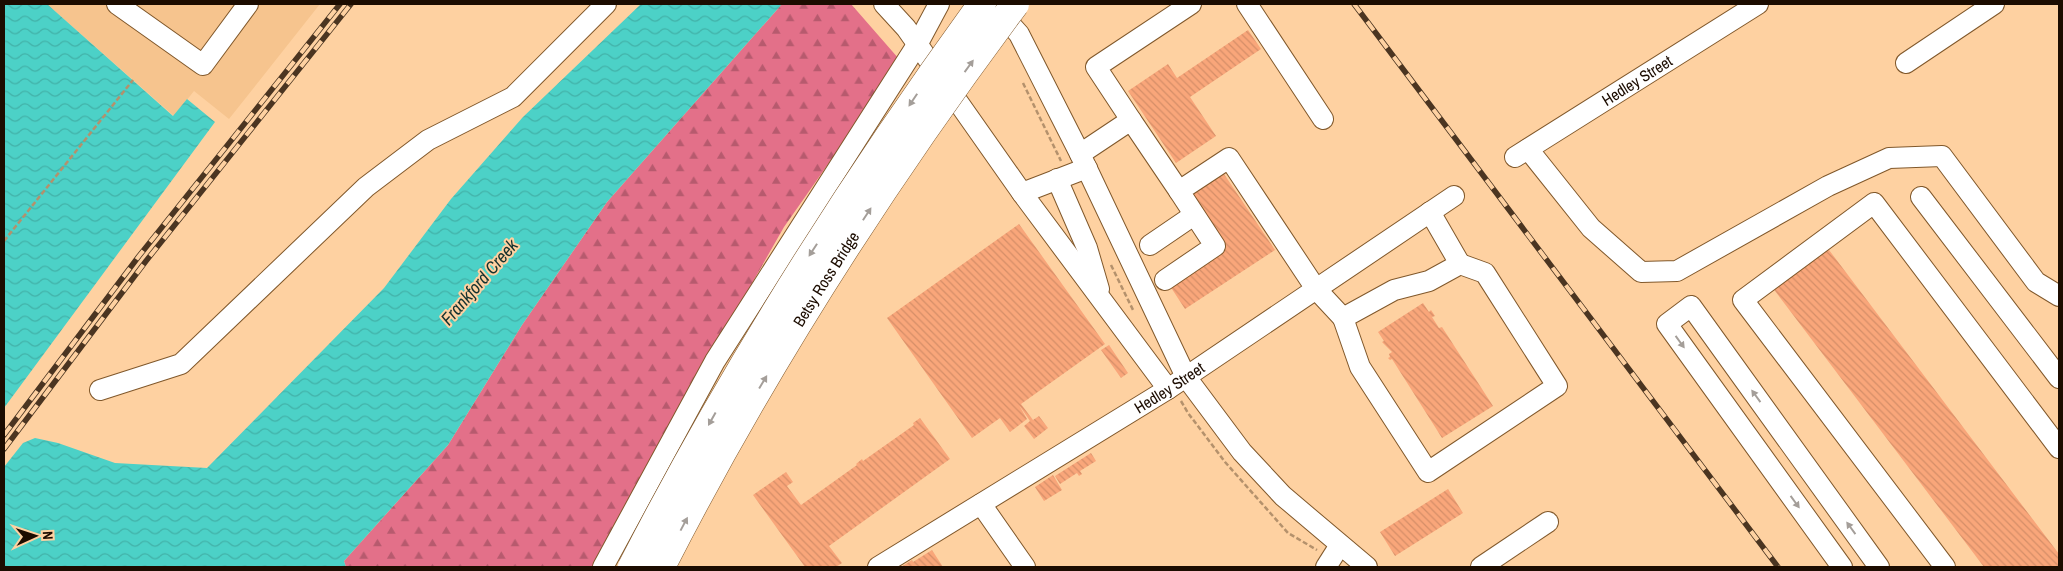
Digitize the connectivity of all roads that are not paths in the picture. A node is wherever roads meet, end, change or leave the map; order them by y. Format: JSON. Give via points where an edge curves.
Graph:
{"nodes":[{"id":1,"x":117,"y":4,"type":"edge"},
{"id":2,"x":248,"y":4,"type":"edge"},
{"id":3,"x":606,"y":4,"type":"edge"},
{"id":4,"x":884,"y":4,"type":"edge"},
{"id":5,"x":939,"y":4,"type":"edge"},
{"id":6,"x":982,"y":4,"type":"edge"},
{"id":7,"x":992,"y":4,"type":"edge"},
{"id":8,"x":1015,"y":4,"type":"edge"},
{"id":9,"x":1191,"y":4,"type":"edge"},
{"id":10,"x":1246,"y":4,"type":"edge"},
{"id":11,"x":1758,"y":4,"type":"edge"},
{"id":12,"x":1994,"y":4,"type":"edge"},
{"id":13,"x":917,"y":45,"type":"junction"},
{"id":14,"x":1906,"y":63,"type":"dead end"},
{"id":15,"x":1323,"y":119,"type":"dead end"},
{"id":16,"x":1131,"y":120,"type":"junction"},
{"id":17,"x":1084,"y":161,"type":"junction"},
{"id":18,"x":1057,"y":179,"type":"junction"},
{"id":19,"x":1179,"y":191,"type":"junction"},
{"id":20,"x":1022,"y":193,"type":"junction"},
{"id":21,"x":1454,"y":196,"type":"dead end"},
{"id":22,"x":1921,"y":196,"type":"dead end"},
{"id":23,"x":1430,"y":212,"type":"junction"},
{"id":24,"x":1194,"y":215,"type":"junction"},
{"id":25,"x":1150,"y":245,"type":"dead end"},
{"id":26,"x":1460,"y":264,"type":"junction"},
{"id":27,"x":1164,"y":280,"type":"dead end"},
{"id":28,"x":1316,"y":289,"type":"junction"},
{"id":29,"x":2059,"y":296,"type":"edge"},
{"id":30,"x":1104,"y":302,"type":"junction"},
{"id":31,"x":1343,"y":318,"type":"junction"},
{"id":32,"x":1186,"y":377,"type":"junction"},
{"id":33,"x":2059,"y":378,"type":"edge"},
{"id":34,"x":1168,"y":389,"type":"junction"},
{"id":35,"x":100,"y":390,"type":"dead end"},
{"id":36,"x":2059,"y":448,"type":"edge"},
{"id":37,"x":1803,"y":462,"type":"junction"},
{"id":38,"x":1779,"y":479,"type":"junction"},
{"id":39,"x":981,"y":504,"type":"junction"},
{"id":40,"x":1548,"y":522,"type":"dead end"},
{"id":41,"x":1340,"y":546,"type":"junction"},
{"id":42,"x":603,"y":567,"type":"edge"},
{"id":43,"x":632,"y":567,"type":"edge"},
{"id":44,"x":661,"y":567,"type":"edge"},
{"id":45,"x":878,"y":567,"type":"edge"},
{"id":46,"x":1025,"y":567,"type":"edge"},
{"id":47,"x":1326,"y":567,"type":"edge"},
{"id":48,"x":1367,"y":567,"type":"edge"},
{"id":49,"x":1481,"y":567,"type":"edge"},
{"id":50,"x":1842,"y":567,"type":"edge"},
{"id":51,"x":1879,"y":567,"type":"edge"},
{"id":52,"x":1945,"y":567,"type":"edge"}],
"edges":[{"from":1,"to":2,"type":"street","via":[[202,65]]},
{"from":3,"to":35,"type":"street","via":[[513,97],[428,140],[366,186],[181,364]]},
{"from":4,"to":13,"type":"street"},
{"from":5,"to":13,"type":"street"},
{"from":6,"to":43,"type":"highway","name":"Betsy Ross Bridge","one_way":true,"bridge":true,"via":[[802,267],[720,405]]},
{"from":7,"to":17,"type":"street","via":[[1019,34]]},
{"from":44,"to":8,"type":"highway","name":"Betsy Ross Bridge","one_way":true,"bridge":true,"via":[[748,406],[831,270],[920,136]]},
{"from":9,"to":16,"type":"street","via":[[1096,67]]},
{"from":10,"to":15,"type":"street"},
{"from":11,"to":29,"type":"street","name":"Hedley Street","via":[[1522,153],[1591,228],[1641,272],[1677,271],[1828,186],[1889,158],[1942,156],[2036,282]]},
{"from":12,"to":14,"type":"street"},
{"from":13,"to":20,"type":"street"},
{"from":13,"to":42,"type":"street","via":[[715,361]]},
{"from":16,"to":17,"type":"street"},
{"from":16,"to":19,"type":"street"},
{"from":17,"to":18,"type":"street"},
{"from":17,"to":32,"type":"street"},
{"from":18,"to":20,"type":"street"},
{"from":18,"to":30,"type":"street","via":[[1087,248]]},
{"from":19,"to":24,"type":"street"},
{"from":19,"to":28,"type":"street","via":[[1229,158]]},
{"from":20,"to":30,"type":"street"},
{"from":21,"to":23,"type":"street","name":"Hedley Street"},
{"from":22,"to":33,"type":"street"},
{"from":23,"to":26,"type":"street"},
{"from":23,"to":28,"type":"street","name":"Hedley Street"},
{"from":24,"to":25,"type":"street"},
{"from":24,"to":27,"type":"street","via":[[1215,246]]},
{"from":26,"to":31,"type":"street","via":[[1429,281],[1394,290]]},
{"from":26,"to":31,"type":"street","via":[[1486,273],[1557,386],[1428,472],[1360,367]]},
{"from":28,"to":31,"type":"street"},
{"from":28,"to":32,"type":"street","name":"Hedley Street"},
{"from":30,"to":34,"type":"street"},
{"from":32,"to":34,"type":"street","name":"Hedley Street"},
{"from":32,"to":41,"type":"street","via":[[1242,452],[1283,496]]},
{"from":34,"to":39,"type":"street","name":"Hedley Street"},
{"from":36,"to":52,"type":"street","via":[[1874,203],[1743,300]]},
{"from":37,"to":38,"type":"street"},
{"from":37,"to":38,"type":"street","one_way":true,"via":[[1691,306],[1667,324]]},
{"from":51,"to":37,"type":"street","one_way":true},
{"from":38,"to":50,"type":"street","one_way":true},
{"from":39,"to":45,"type":"street","name":"Hedley Street"},
{"from":39,"to":46,"type":"street"},
{"from":40,"to":49,"type":"street"},
{"from":41,"to":47,"type":"street"},
{"from":41,"to":48,"type":"street"}]}
